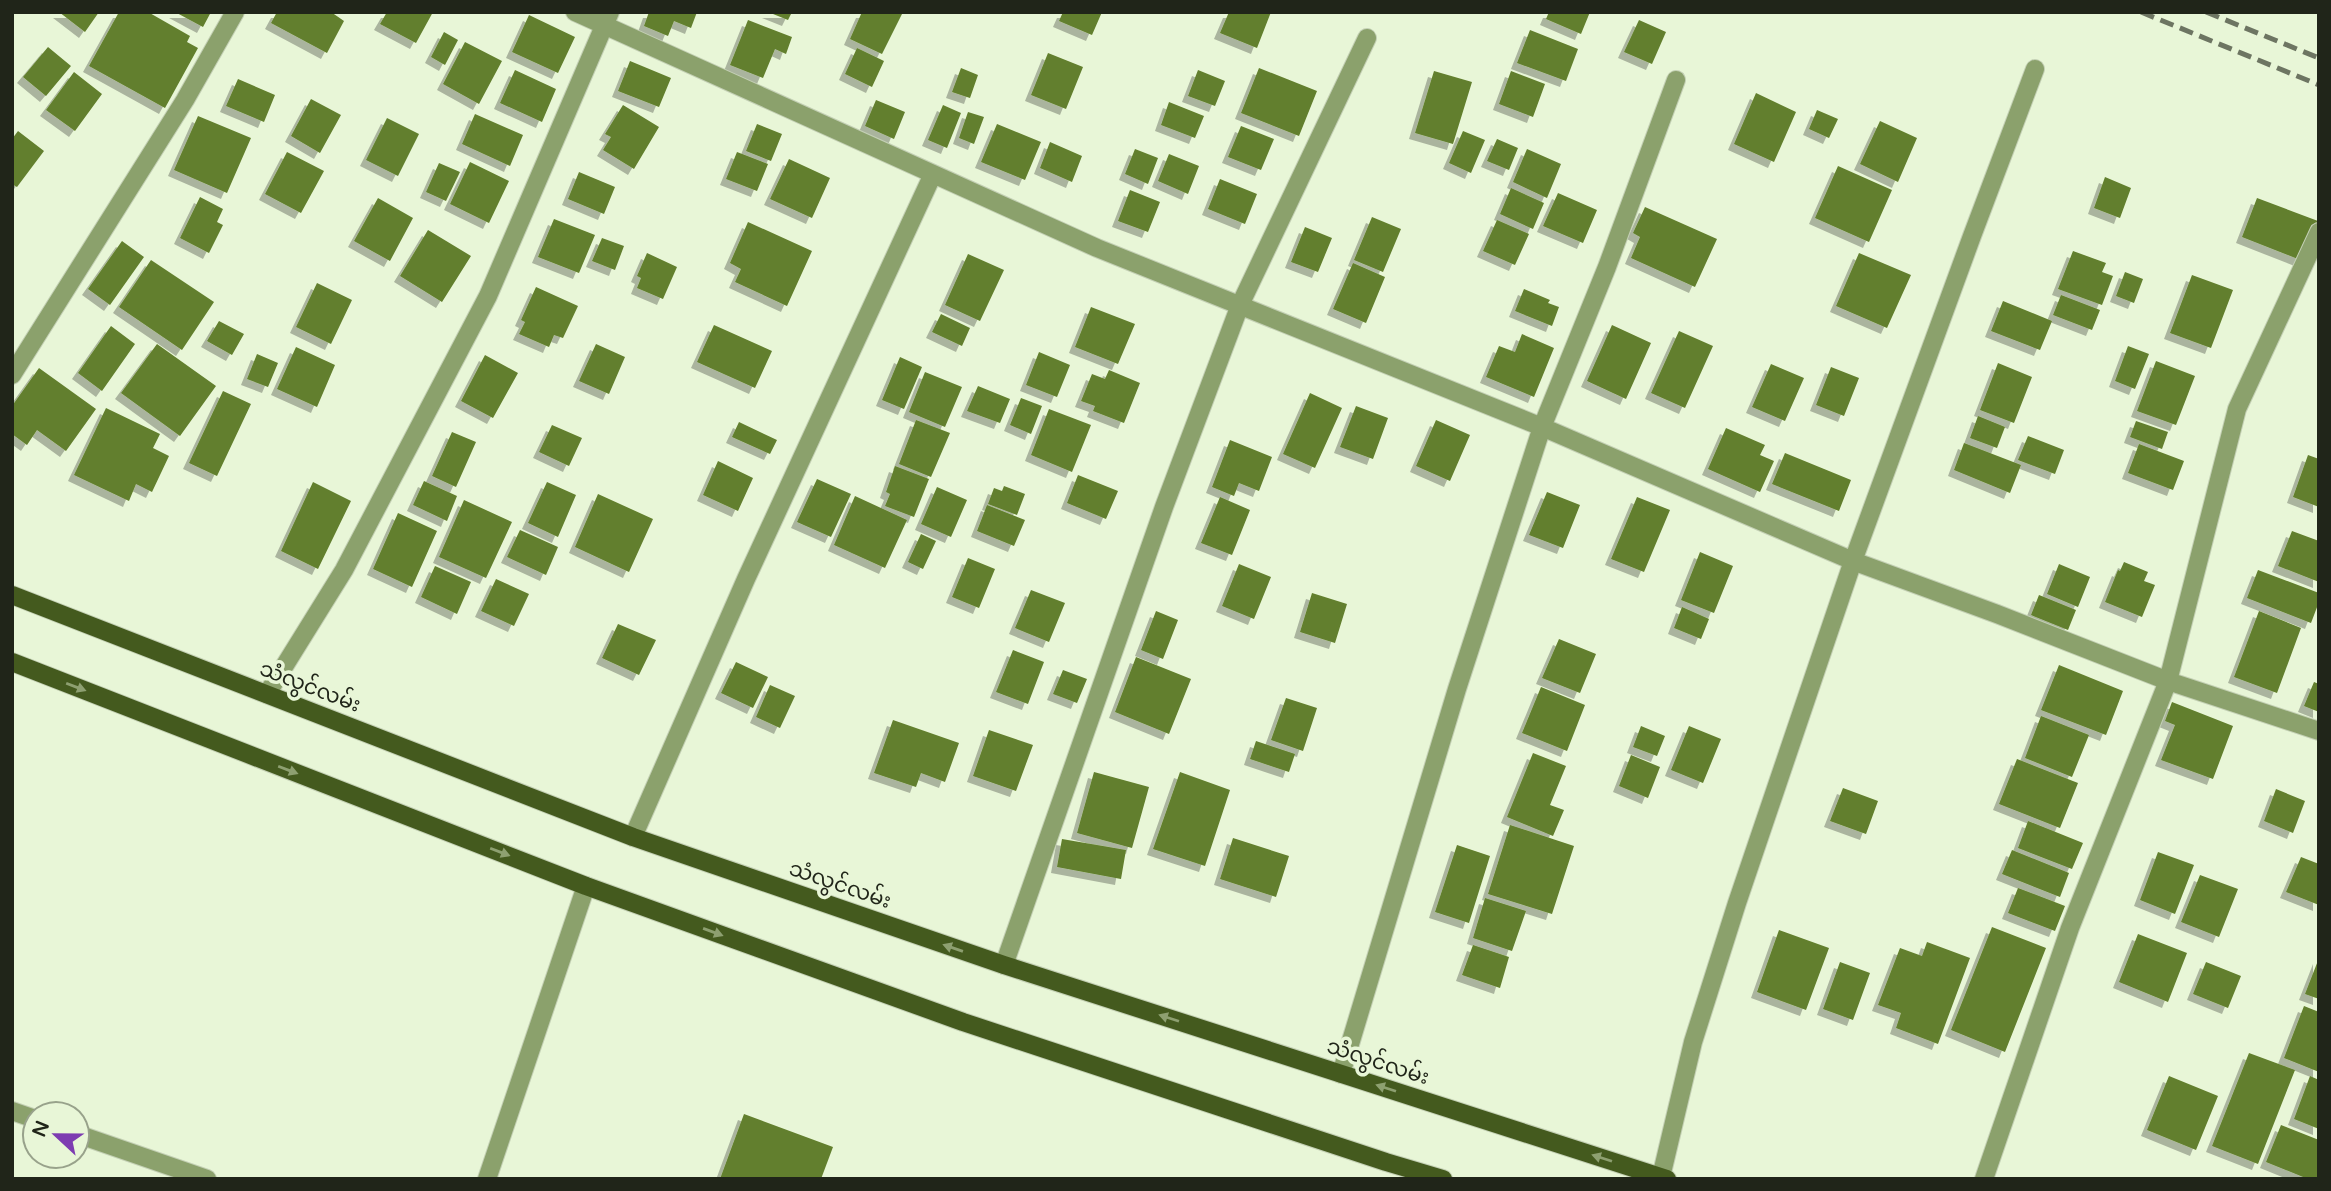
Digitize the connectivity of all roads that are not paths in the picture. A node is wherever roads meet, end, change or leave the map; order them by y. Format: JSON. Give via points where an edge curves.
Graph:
{"nodes":[{"id":1,"x":235,"y":12,"type":"edge"},
{"id":2,"x":575,"y":12,"type":"edge"},
{"id":3,"x":607,"y":18,"type":"edge"},
{"id":4,"x":1367,"y":38,"type":"dead end"},
{"id":5,"x":2035,"y":69,"type":"dead end"},
{"id":6,"x":1676,"y":80,"type":"dead end"},
{"id":7,"x":933,"y":174,"type":"junction"},
{"id":8,"x":2319,"y":232,"type":"edge"},
{"id":9,"x":1240,"y":305,"type":"junction"},
{"id":10,"x":12,"y":375,"type":"edge"},
{"id":11,"x":1542,"y":427,"type":"junction"},
{"id":12,"x":1853,"y":561,"type":"junction"},
{"id":13,"x":12,"y":595,"type":"edge"},
{"id":14,"x":12,"y":662,"type":"edge"},
{"id":15,"x":2168,"y":681,"type":"junction"},
{"id":16,"x":267,"y":695,"type":"junction"},
{"id":17,"x":2319,"y":731,"type":"edge"},
{"id":18,"x":633,"y":837,"type":"junction"},
{"id":19,"x":586,"y":886,"type":"junction"},
{"id":20,"x":1004,"y":965,"type":"junction"},
{"id":21,"x":1341,"y":1074,"type":"junction"},
{"id":22,"x":91,"y":1139,"type":"edge"},
{"id":23,"x":1664,"y":1178,"type":"edge"},
{"id":24,"x":207,"y":1179,"type":"edge"},
{"id":25,"x":487,"y":1179,"type":"edge"},
{"id":26,"x":1443,"y":1179,"type":"edge"},
{"id":27,"x":1984,"y":1179,"type":"edge"}],
"edges":[{"from":1,"to":10,"type":"street"},
{"from":2,"to":3,"type":"street"},
{"from":3,"to":7,"type":"street"},
{"from":3,"to":16,"type":"street","via":[[488,296],[344,570]]},
{"from":4,"to":9,"type":"street"},
{"from":5,"to":12,"type":"street"},
{"from":6,"to":11,"type":"street"},
{"from":7,"to":9,"type":"street","via":[[1097,248]]},
{"from":7,"to":18,"type":"street"},
{"from":8,"to":15,"type":"street","via":[[2237,409]]},
{"from":9,"to":11,"type":"street"},
{"from":9,"to":20,"type":"street","via":[[1164,507]]},
{"from":11,"to":12,"type":"street"},
{"from":11,"to":21,"type":"street"},
{"from":12,"to":15,"type":"street"},
{"from":12,"to":23,"type":"street","via":[[1693,1042]]},
{"from":13,"to":16,"type":"main road","name":"သံလွင်လမ်း"},
{"from":14,"to":19,"type":"main road","one_way":true},
{"from":15,"to":17,"type":"street"},
{"from":15,"to":27,"type":"street","via":[[2070,928]]},
{"from":16,"to":18,"type":"main road","name":"သံလွင်လမ်း"},
{"from":20,"to":18,"type":"main road","name":"သံလွင်လမ်း","one_way":true},
{"from":19,"to":25,"type":"street"},
{"from":19,"to":26,"type":"main road","one_way":true,"via":[[963,1022]]},
{"from":21,"to":20,"type":"main road","name":"သံလွင်လမ်း","one_way":true},
{"from":23,"to":21,"type":"main road","name":"သံလွင်လမ်း","one_way":true},
{"from":22,"to":24,"type":"street"}]}
